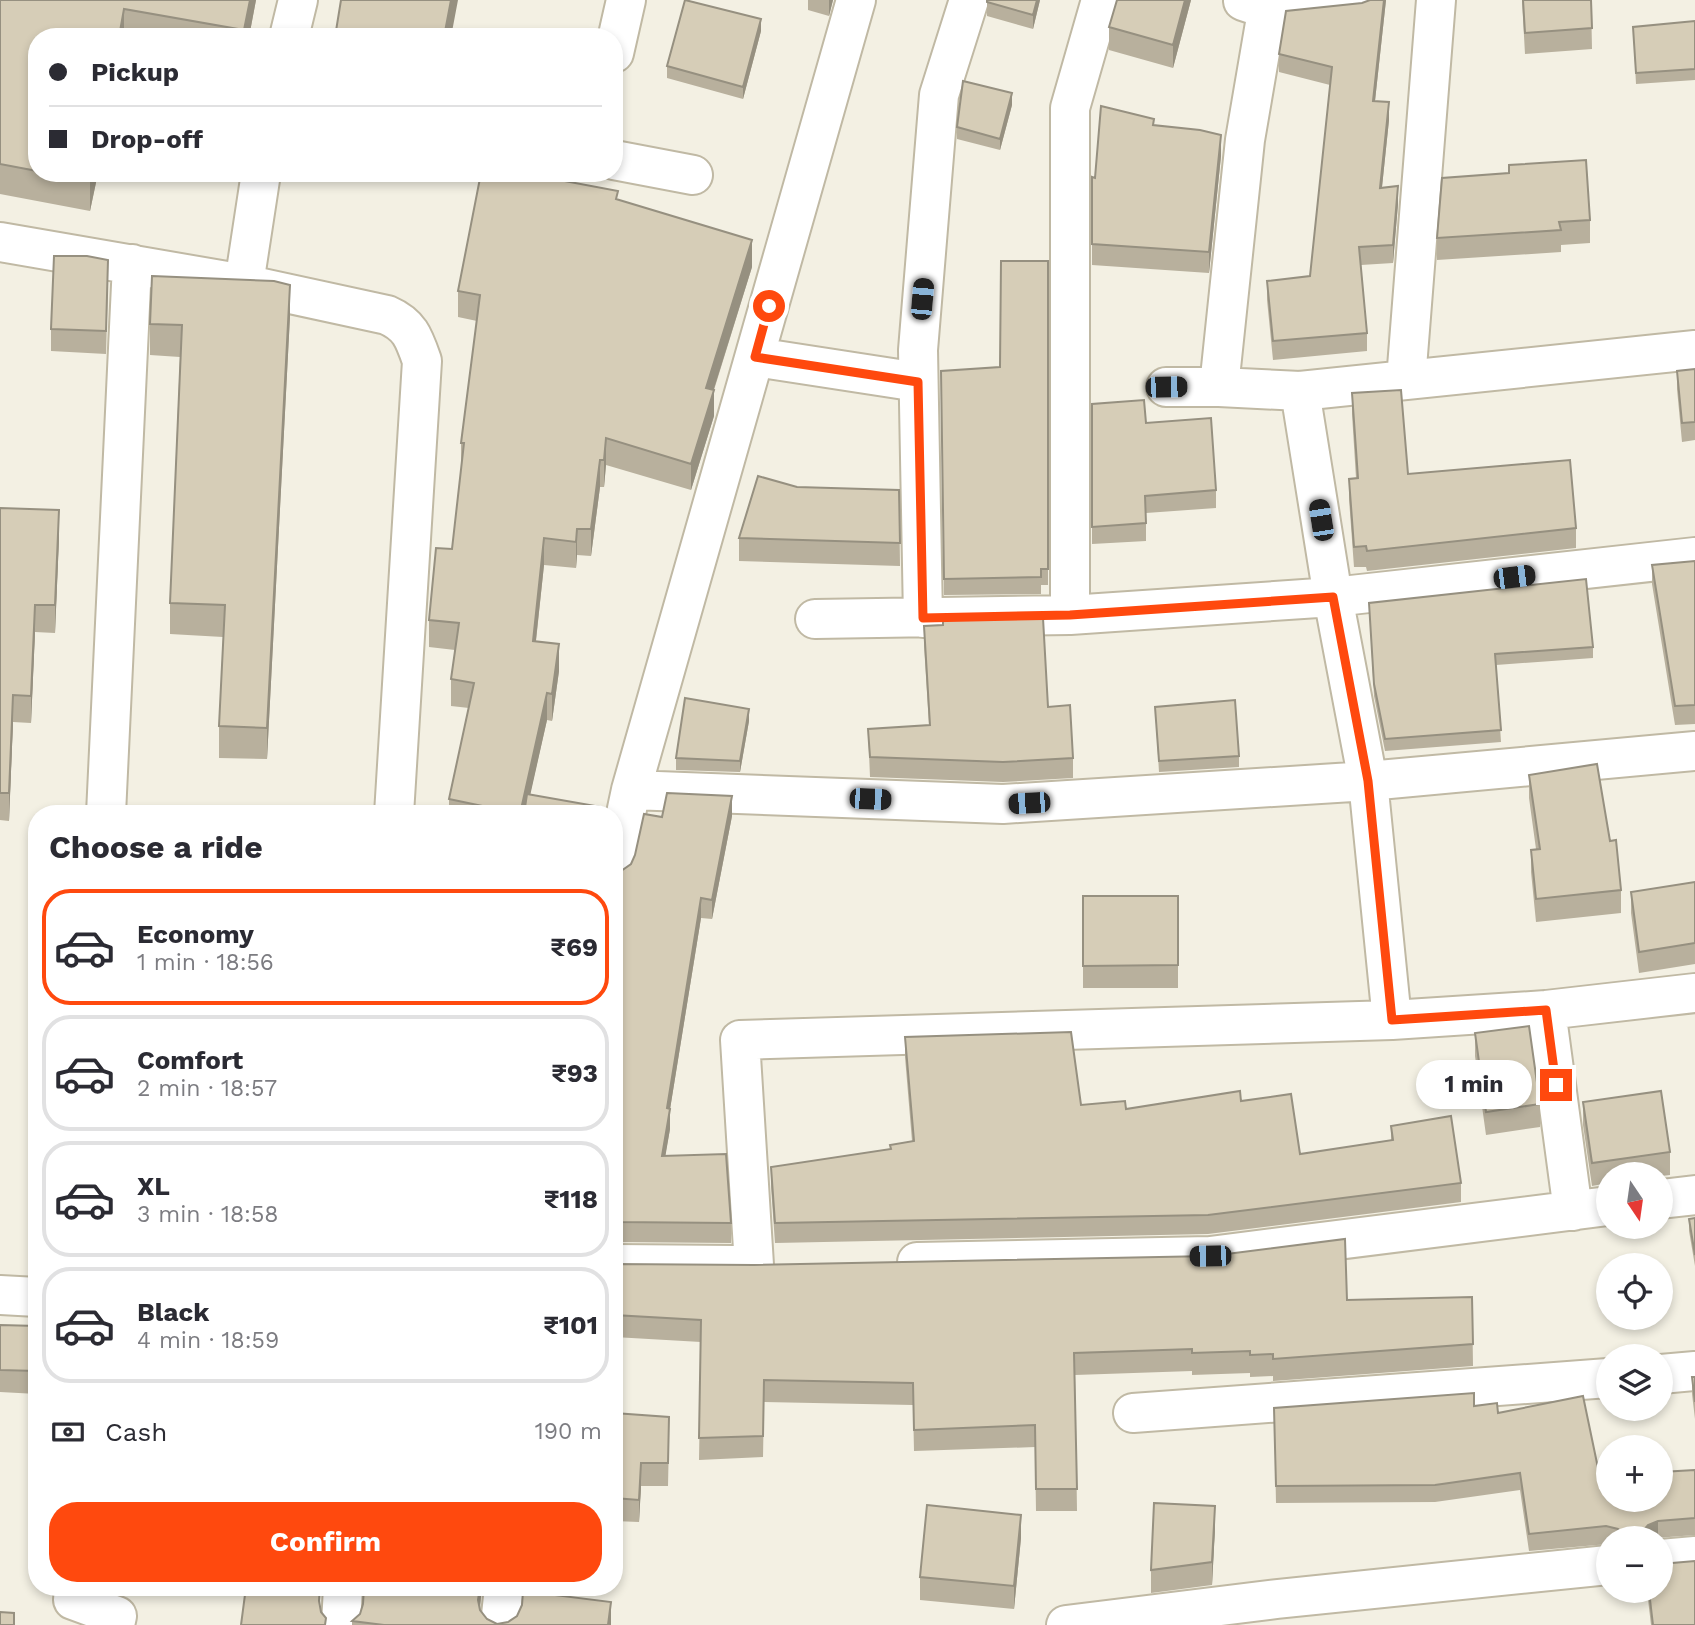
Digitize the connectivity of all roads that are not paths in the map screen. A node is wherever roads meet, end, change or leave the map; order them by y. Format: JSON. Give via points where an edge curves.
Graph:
{"nodes":[{"id":1,"x":298,"y":0,"type":"edge"},
{"id":2,"x":626,"y":0,"type":"edge"},
{"id":3,"x":856,"y":0,"type":"edge"},
{"id":4,"x":969,"y":0,"type":"edge"},
{"id":5,"x":1101,"y":0,"type":"edge"},
{"id":6,"x":1359,"y":0,"type":"edge"},
{"id":7,"x":1436,"y":0,"type":"edge"},
{"id":8,"x":1259,"y":3,"type":"edge"},
{"id":9,"x":291,"y":28,"type":"edge"},
{"id":10,"x":620,"y":28,"type":"edge"},
{"id":11,"x":623,"y":162,"type":"edge"},
{"id":12,"x":693,"y":175,"type":"dead end"},
{"id":13,"x":260,"y":182,"type":"edge"},
{"id":14,"x":0,"y":242,"type":"edge"},
{"id":15,"x":132,"y":264,"type":"junction"},
{"id":16,"x":244,"y":284,"type":"junction"},
{"id":17,"x":1695,"y":351,"type":"edge"},
{"id":18,"x":755,"y":357,"type":"junction"},
{"id":19,"x":1406,"y":380,"type":"junction"},
{"id":20,"x":918,"y":382,"type":"junction"},
{"id":21,"x":1166,"y":387,"type":"dead end"},
{"id":22,"x":1219,"y":387,"type":"junction"},
{"id":23,"x":1300,"y":391,"type":"junction"},
{"id":24,"x":1695,"y":557,"type":"edge"},
{"id":25,"x":1333,"y":597,"type":"junction"},
{"id":26,"x":1070,"y":615,"type":"junction"},
{"id":27,"x":923,"y":618,"type":"junction"},
{"id":28,"x":816,"y":619,"type":"dead end"},
{"id":29,"x":1695,"y":751,"type":"edge"},
{"id":30,"x":1368,"y":781,"type":"junction"},
{"id":31,"x":631,"y":790,"type":"junction"},
{"id":32,"x":106,"y":805,"type":"edge"},
{"id":33,"x":395,"y":805,"type":"edge"},
{"id":34,"x":623,"y":828,"type":"edge"},
{"id":35,"x":1695,"y":993,"type":"edge"},
{"id":36,"x":1546,"y":1010,"type":"junction"},
{"id":37,"x":1392,"y":1020,"type":"junction"},
{"id":38,"x":1695,"y":1195,"type":"edge"},
{"id":39,"x":1673,"y":1198,"type":"edge"},
{"id":40,"x":1591,"y":1208,"type":"edge"},
{"id":41,"x":878,"y":1263,"type":"edge"},
{"id":42,"x":623,"y":1264,"type":"edge"},
{"id":43,"x":795,"y":1264,"type":"edge"},
{"id":44,"x":754,"y":1265,"type":"junction"},
{"id":45,"x":0,"y":1295,"type":"edge"},
{"id":46,"x":28,"y":1297,"type":"edge"},
{"id":47,"x":1695,"y":1371,"type":"edge"},
{"id":48,"x":1673,"y":1373,"type":"edge"},
{"id":49,"x":1596,"y":1379,"type":"edge"},
{"id":50,"x":1133,"y":1413,"type":"dead end"},
{"id":51,"x":1695,"y":1556,"type":"edge"},
{"id":52,"x":1673,"y":1558,"type":"edge"},
{"id":53,"x":1596,"y":1566,"type":"edge"},
{"id":54,"x":73,"y":1596,"type":"edge"},
{"id":55,"x":343,"y":1596,"type":"edge"},
{"id":56,"x":503,"y":1596,"type":"edge"},
{"id":57,"x":115,"y":1625,"type":"edge"},
{"id":58,"x":341,"y":1625,"type":"edge"},
{"id":59,"x":500,"y":1625,"type":"edge"},
{"id":60,"x":1066,"y":1625,"type":"edge"}],
"edges":[{"from":1,"to":9,"type":"street"},
{"from":2,"to":10,"type":"street"},
{"from":3,"to":18,"type":"street"},
{"from":4,"to":20,"type":"street","via":[[939,95]]},
{"from":5,"to":26,"type":"street","via":[[1070,108]]},
{"from":6,"to":8,"type":"street"},
{"from":7,"to":19,"type":"street"},
{"from":8,"to":22,"type":"street"},
{"from":11,"to":12,"type":"street"},
{"from":13,"to":16,"type":"street"},
{"from":14,"to":15,"type":"street"},
{"from":15,"to":16,"type":"street"},
{"from":15,"to":32,"type":"street"},
{"from":16,"to":33,"type":"street","via":[[402,321],[414,337],[422,361]]},
{"from":17,"to":19,"type":"street"},
{"from":18,"to":20,"type":"street"},
{"from":18,"to":31,"type":"street"},
{"from":19,"to":23,"type":"street"},
{"from":20,"to":27,"type":"street"},
{"from":21,"to":22,"type":"street"},
{"from":22,"to":23,"type":"street"},
{"from":23,"to":25,"type":"street"},
{"from":24,"to":25,"type":"street"},
{"from":25,"to":26,"type":"street"},
{"from":25,"to":30,"type":"street"},
{"from":26,"to":27,"type":"street"},
{"from":27,"to":28,"type":"street"},
{"from":29,"to":30,"type":"street"},
{"from":30,"to":31,"type":"street","via":[[1003,804]]},
{"from":30,"to":37,"type":"street"},
{"from":31,"to":34,"type":"street"},
{"from":35,"to":36,"type":"street"},
{"from":36,"to":37,"type":"street"},
{"from":36,"to":40,"type":"street"},
{"from":37,"to":44,"type":"street","via":[[740,1040]]},
{"from":38,"to":39,"type":"street"},
{"from":40,"to":41,"type":"street","via":[[1210,1256]]},
{"from":42,"to":44,"type":"street"},
{"from":43,"to":44,"type":"street"},
{"from":45,"to":46,"type":"street"},
{"from":47,"to":48,"type":"street"},
{"from":49,"to":50,"type":"street"},
{"from":51,"to":52,"type":"street"},
{"from":53,"to":60,"type":"street"},
{"from":54,"to":57,"type":"street","via":[[73,1600],[117,1616]]},
{"from":55,"to":58,"type":"street"},
{"from":56,"to":59,"type":"street"}]}
